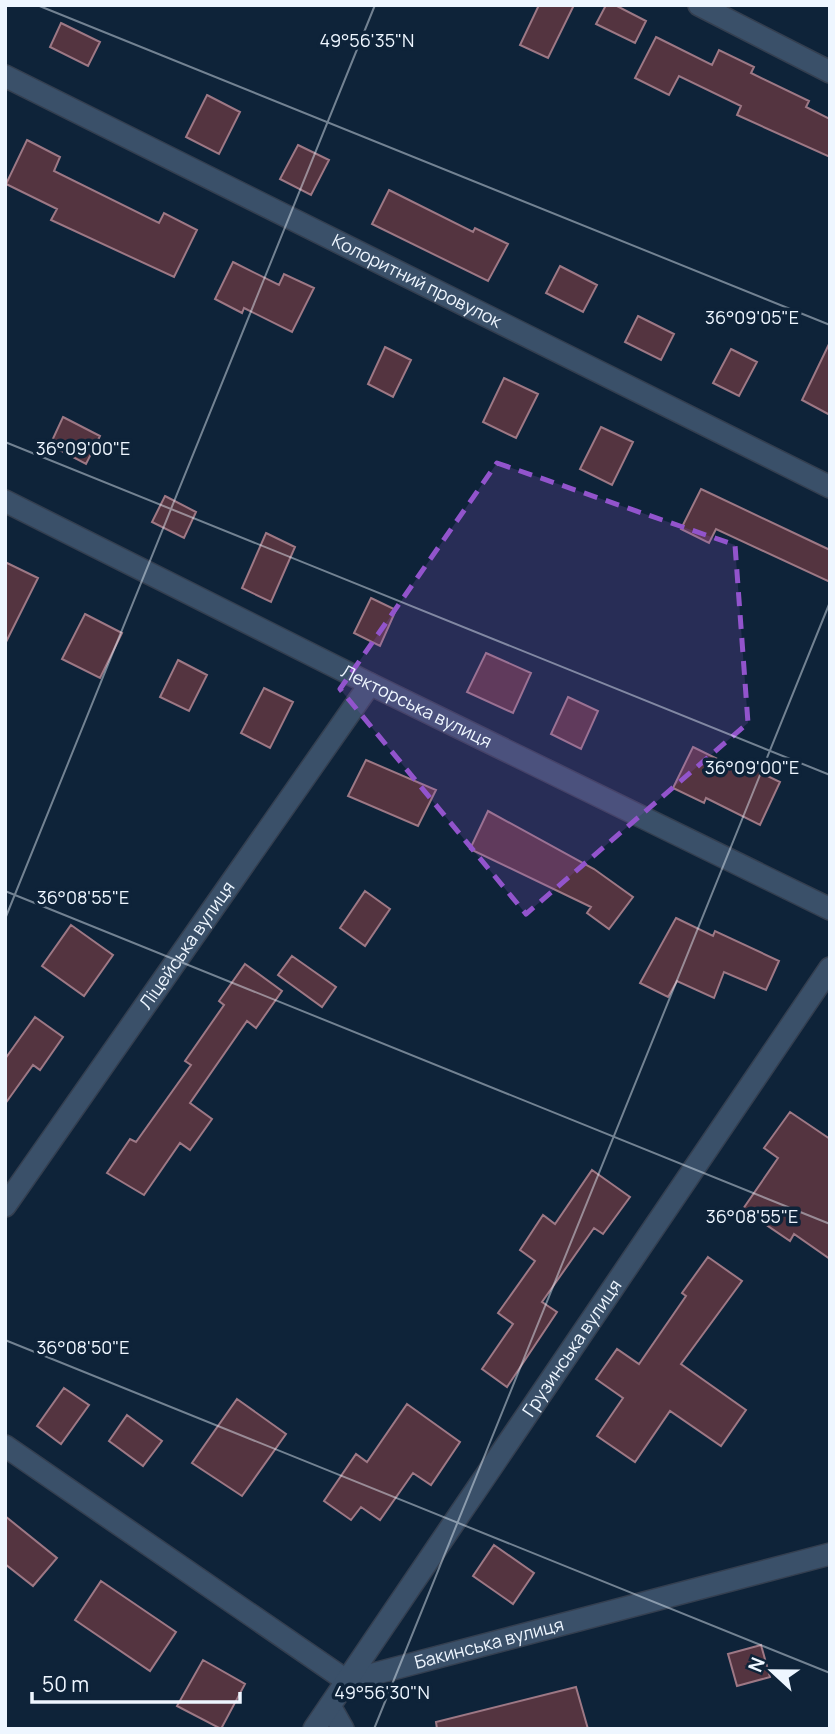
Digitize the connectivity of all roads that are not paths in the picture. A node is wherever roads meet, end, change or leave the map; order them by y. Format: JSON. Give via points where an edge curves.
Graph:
{"nodes":[{"id":1,"x":699,"y":5,"type":"edge"},
{"id":2,"x":830,"y":72,"type":"edge"},
{"id":3,"x":5,"y":76,"type":"edge"},
{"id":4,"x":830,"y":487,"type":"edge"},
{"id":5,"x":5,"y":501,"type":"edge"},
{"id":6,"x":370,"y":684,"type":"junction"},
{"id":7,"x":830,"y":909,"type":"edge"},
{"id":8,"x":830,"y":968,"type":"edge"},
{"id":9,"x":5,"y":1206,"type":"edge"},
{"id":10,"x":5,"y":1446,"type":"edge"},
{"id":11,"x":830,"y":1553,"type":"edge"},
{"id":12,"x":347,"y":1681,"type":"junction"},
{"id":13,"x":330,"y":1706,"type":"junction"},
{"id":14,"x":314,"y":1729,"type":"edge"},
{"id":15,"x":343,"y":1729,"type":"edge"}],
"edges":[{"from":1,"to":2,"type":"street"},
{"from":3,"to":4,"type":"street","name":"Колоритний провулок"},
{"from":5,"to":6,"type":"street","name":"Лекторська вулиця"},
{"from":6,"to":7,"type":"street","name":"Лекторська вулиця"},
{"from":6,"to":9,"type":"street","name":"Ліцейська вулиця"},
{"from":8,"to":12,"type":"street","name":"Грузинська вулиця"},
{"from":10,"to":12,"type":"street"},
{"from":11,"to":12,"type":"street","name":"Бакинська вулиця"},
{"from":12,"to":13,"type":"street","name":"Грузинська вулиця"},
{"from":13,"to":14,"type":"street","name":"Грузинська вулиця"},
{"from":13,"to":15,"type":"street"}]}
